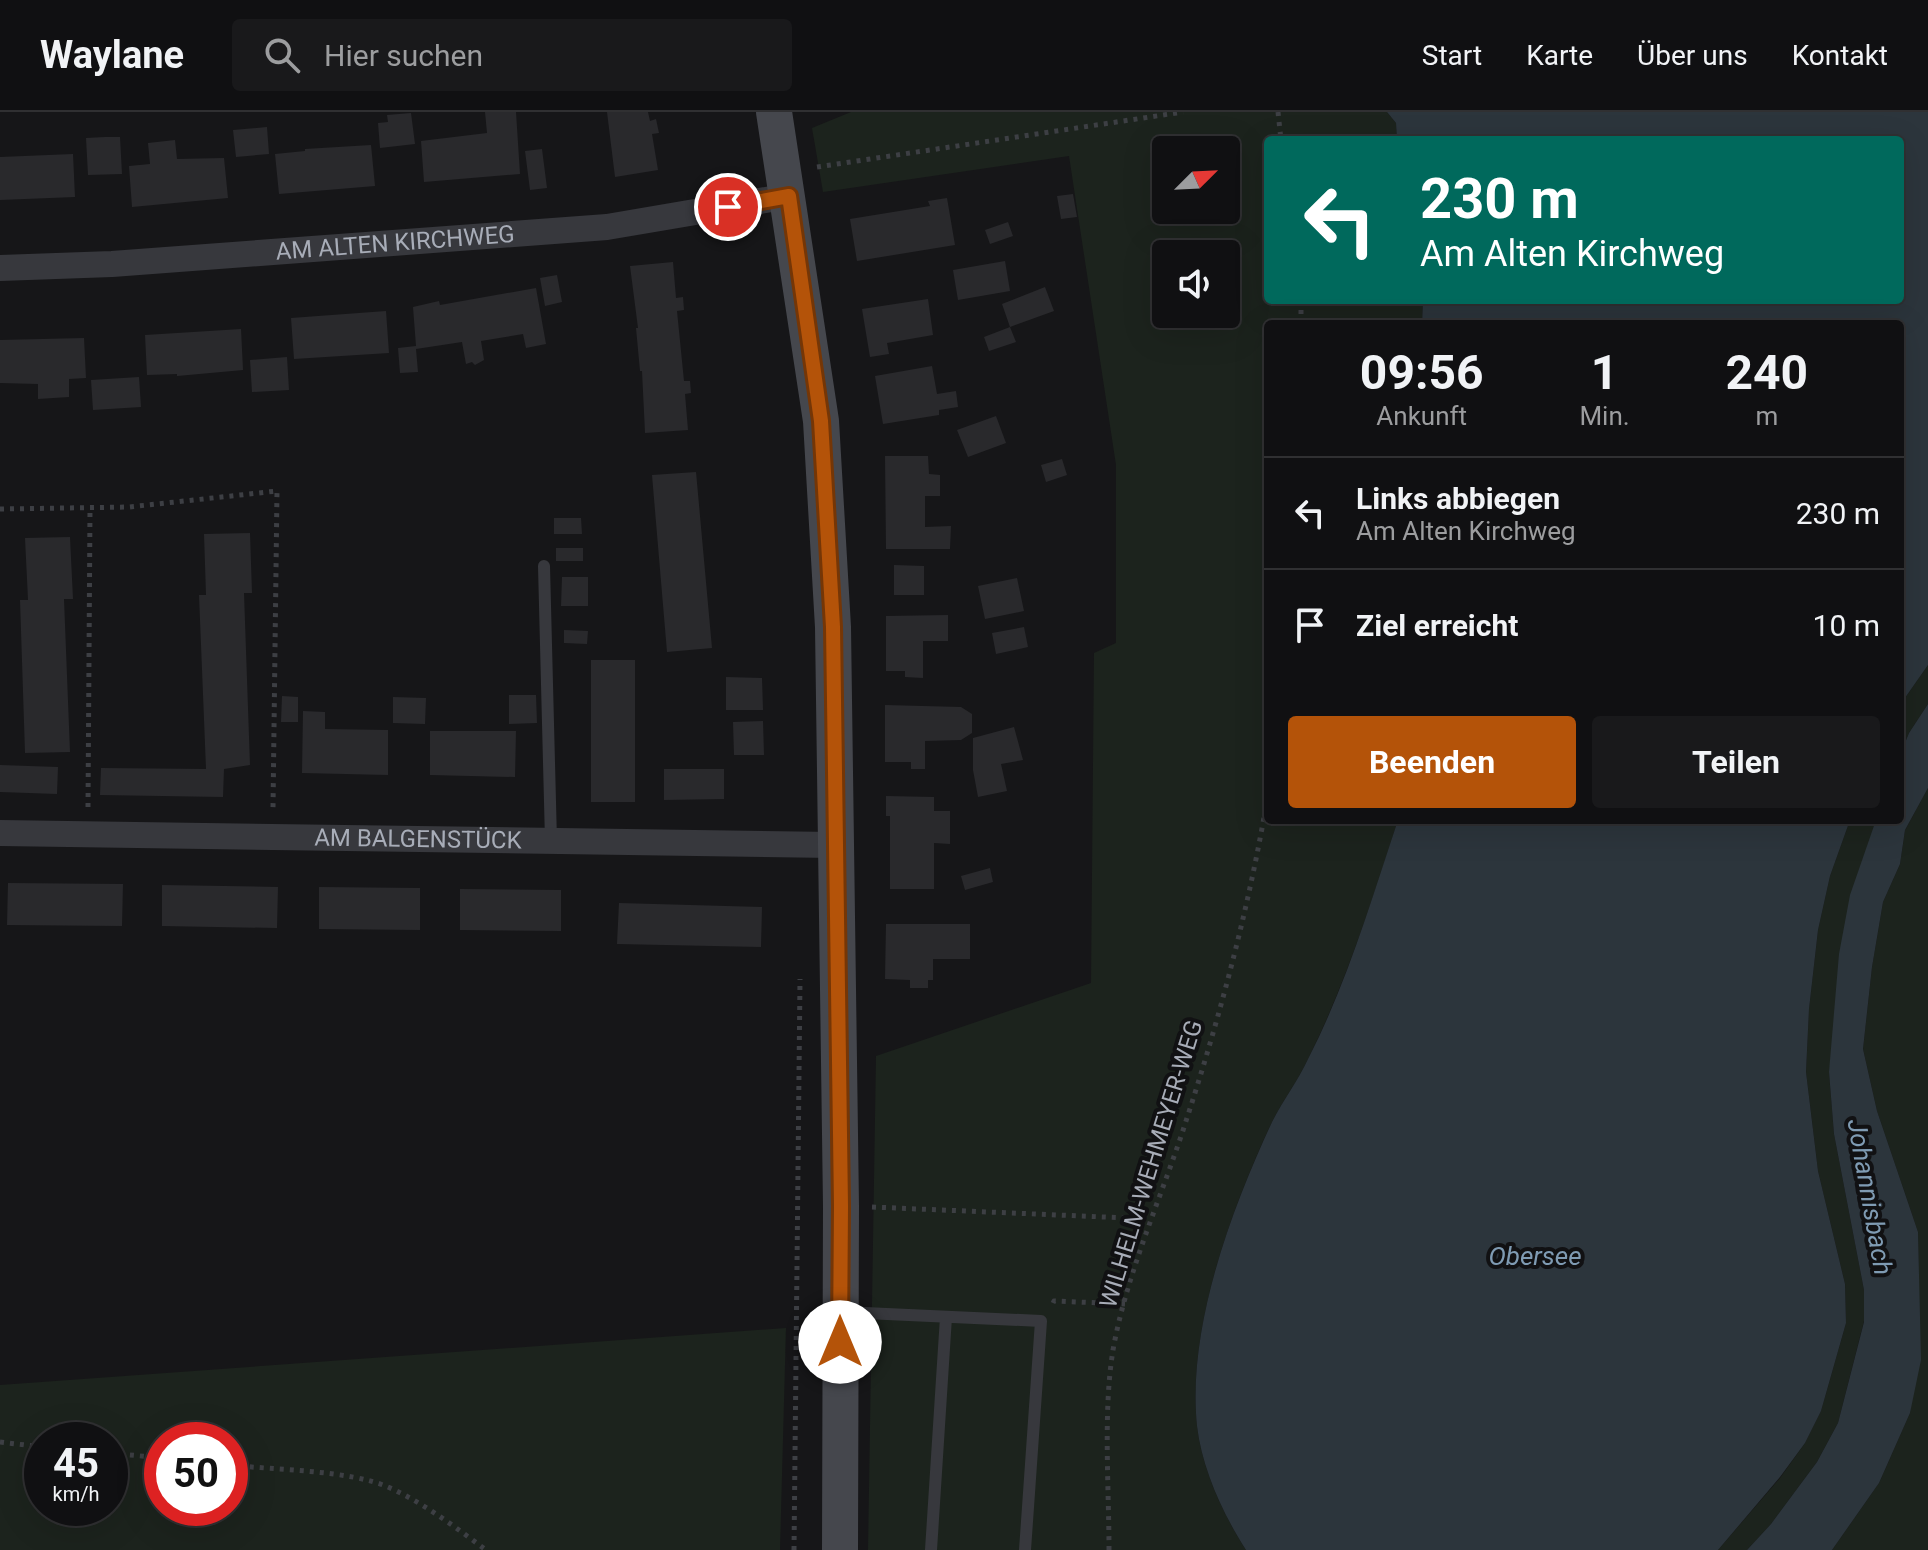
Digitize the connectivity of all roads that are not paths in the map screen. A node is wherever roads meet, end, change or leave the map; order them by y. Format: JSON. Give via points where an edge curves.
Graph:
{"nodes":[{"id":1,"x":774,"y":112,"type":"edge"},
{"id":2,"x":787,"y":184,"type":"junction"},
{"id":3,"x":0,"y":268,"type":"edge"},
{"id":4,"x":544,"y":566,"type":"dead end"},
{"id":5,"x":0,"y":833,"type":"edge"},
{"id":6,"x":551,"y":841,"type":"junction"},
{"id":7,"x":834,"y":845,"type":"junction"},
{"id":8,"x":840,"y":1312,"type":"junction"},
{"id":9,"x":946,"y":1317,"type":"junction"},
{"id":10,"x":840,"y":1550,"type":"edge"},
{"id":11,"x":931,"y":1550,"type":"edge"},
{"id":12,"x":1025,"y":1550,"type":"edge"}],
"edges":[{"from":1,"to":2,"type":"main road"},
{"from":2,"to":3,"type":"street","name":"AM ALTEN KIRCHWEG","via":[[607,227]]},
{"from":2,"to":7,"type":"main road","via":[[821,421],[833,627]]},
{"from":4,"to":6,"type":"lane"},
{"from":5,"to":6,"type":"street","name":"AM BALGENSTÜCK"},
{"from":6,"to":7,"type":"street","name":"AM BALGENSTÜCK"},
{"from":7,"to":8,"type":"main road"},
{"from":8,"to":9,"type":"lane"},
{"from":8,"to":10,"type":"main road"},
{"from":9,"to":11,"type":"lane"},
{"from":9,"to":12,"type":"lane","via":[[1041,1321]]}]}
